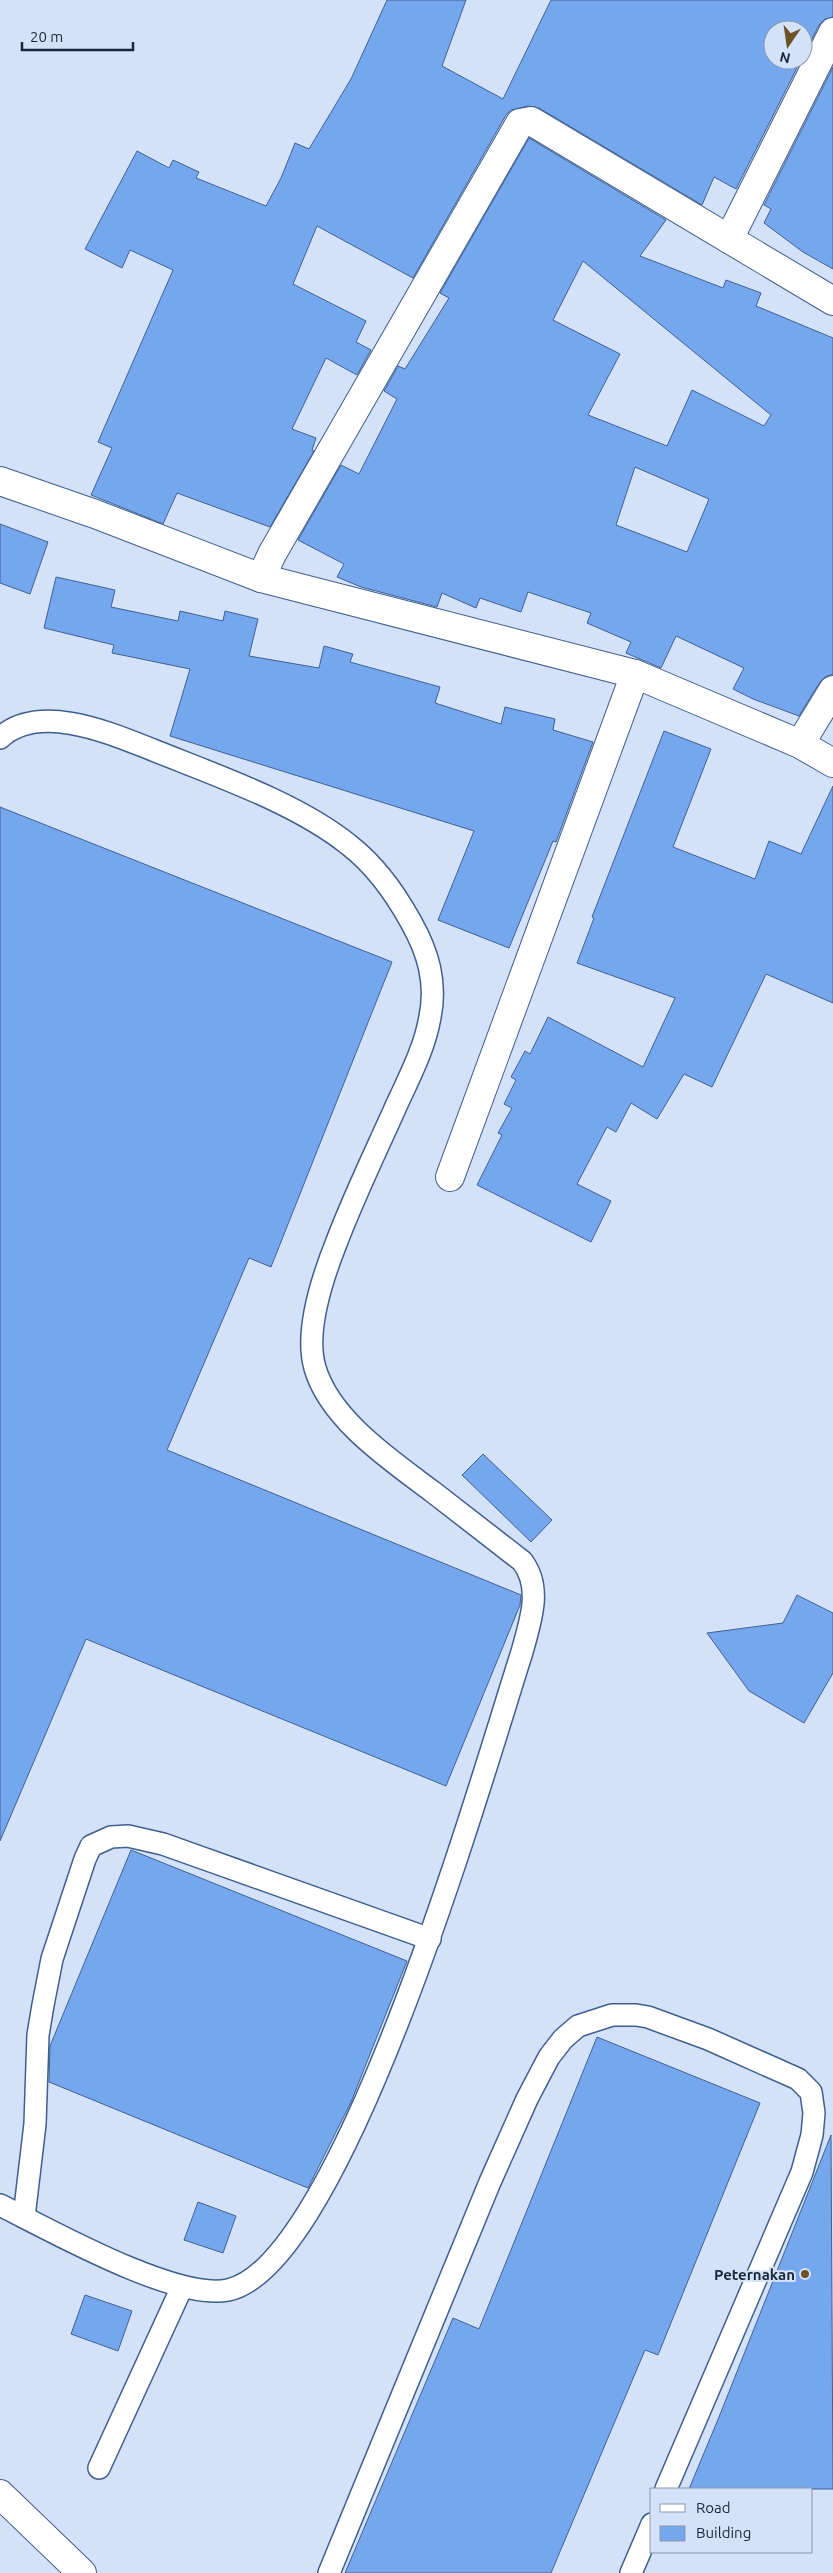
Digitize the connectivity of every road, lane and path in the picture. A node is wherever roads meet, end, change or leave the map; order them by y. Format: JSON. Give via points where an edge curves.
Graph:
{"nodes":[{"id":1,"x":833,"y":32,"type":"edge"},
{"id":2,"x":730,"y":238,"type":"junction"},
{"id":3,"x":833,"y":301,"type":"edge"},
{"id":4,"x":0,"y":481,"type":"edge"},
{"id":5,"x":261,"y":578,"type":"junction"},
{"id":6,"x":635,"y":674,"type":"junction"},
{"id":7,"x":833,"y":690,"type":"edge"},
{"id":8,"x":0,"y":738,"type":"edge"},
{"id":9,"x":800,"y":744,"type":"junction"},
{"id":10,"x":833,"y":763,"type":"edge"},
{"id":11,"x":450,"y":1177,"type":"dead end"},
{"id":12,"x":430,"y":1939,"type":"junction"},
{"id":13,"x":0,"y":2206,"type":"edge"},
{"id":14,"x":24,"y":2217,"type":"junction"},
{"id":15,"x":182,"y":2287,"type":"junction"},
{"id":16,"x":98,"y":2468,"type":"dead end"},
{"id":17,"x":666,"y":2488,"type":"edge"},
{"id":18,"x":0,"y":2494,"type":"edge"},
{"id":19,"x":650,"y":2529,"type":"edge"},
{"id":20,"x":82,"y":2573,"type":"edge"},
{"id":21,"x":329,"y":2573,"type":"edge"},
{"id":22,"x":631,"y":2573,"type":"edge"}],
"edges":[{"from":1,"to":2,"type":"street"},
{"from":2,"to":3,"type":"street"},
{"from":2,"to":5,"type":"street","via":[[531,121],[520,123]]},
{"from":4,"to":5,"type":"street"},
{"from":5,"to":6,"type":"street"},
{"from":6,"to":9,"type":"street"},
{"from":6,"to":11,"type":"street"},
{"from":7,"to":9,"type":"street"},
{"from":8,"to":12,"type":"lane","via":[[13,728],[30,722],[49,721],[88,728],[243,786],[315,822],[348,844],[388,885],[409,917],[428,956],[433,992],[426,1035],[327,1267],[317,1306],[312,1348],[320,1382],[345,1418],[378,1450],[522,1561],[533,1582],[533,1608],[522,1652]]},
{"from":9,"to":10,"type":"street"},
{"from":12,"to":14,"type":"lane","via":[[163,1844],[122,1836],[91,1846],[52,1959],[43,2005]]},
{"from":12,"to":15,"type":"lane","via":[[352,2132],[308,2216],[280,2252],[256,2277],[241,2286],[213,2292]]},
{"from":13,"to":14,"type":"lane"},
{"from":14,"to":15,"type":"lane","via":[[118,2263]]},
{"from":15,"to":16,"type":"lane"},
{"from":17,"to":21,"type":"lane","via":[[802,2172],[814,2123],[813,2101],[806,2084],[780,2069],[676,2026],[636,2015],[612,2015],[578,2026],[563,2039],[549,2057],[532,2090],[490,2182]]},
{"from":18,"to":20,"type":"street"},
{"from":19,"to":22,"type":"lane"}]}
